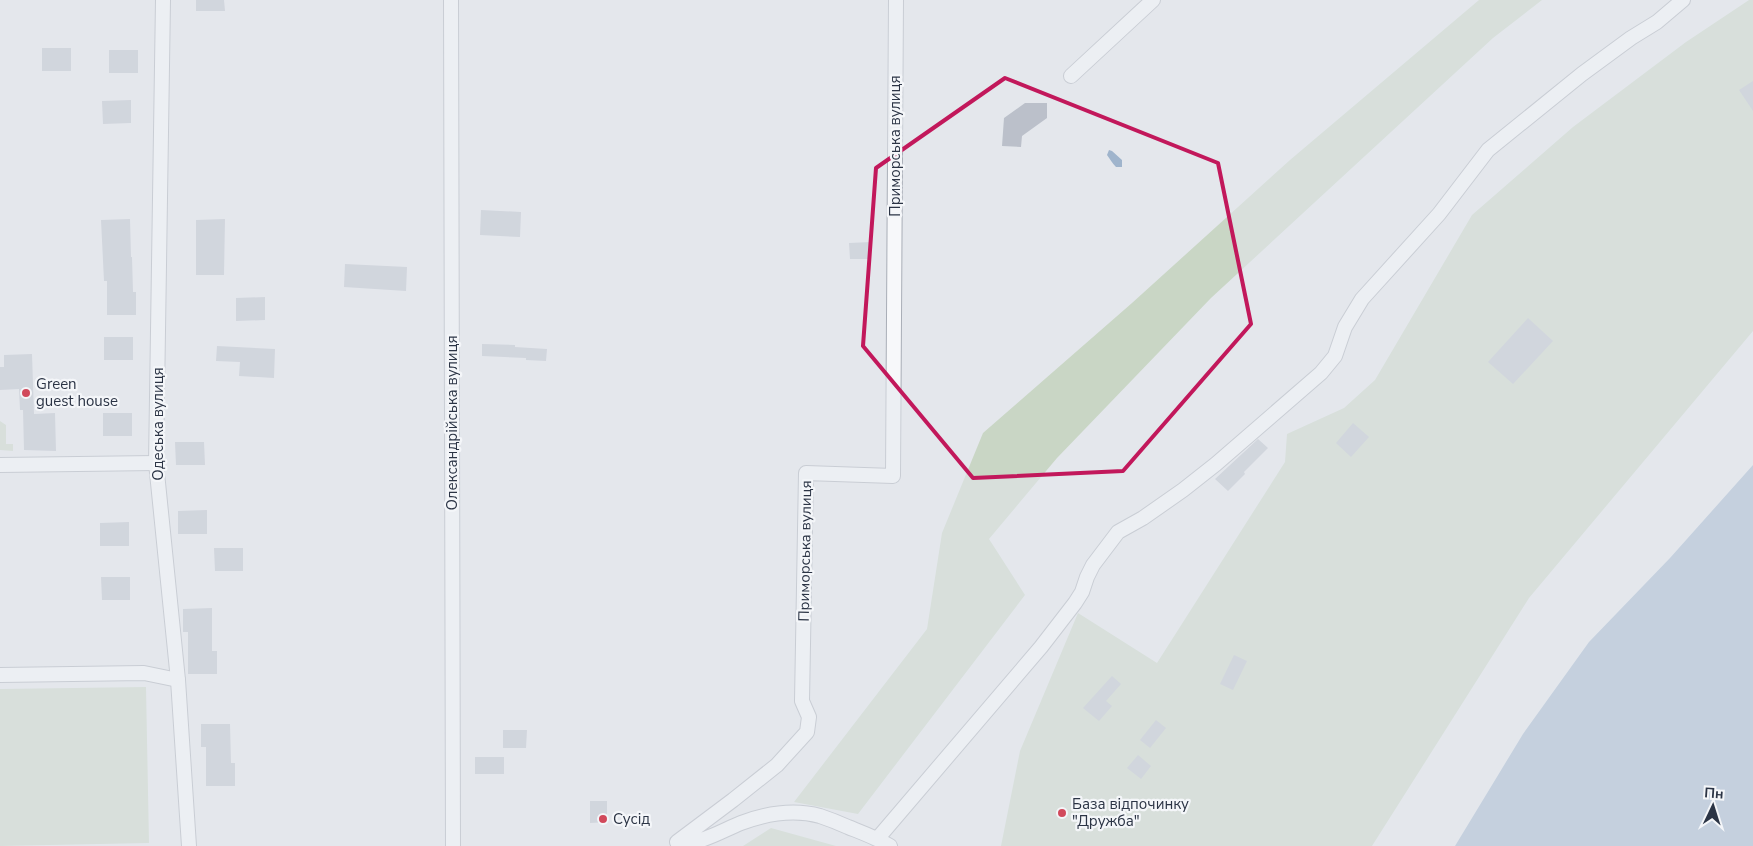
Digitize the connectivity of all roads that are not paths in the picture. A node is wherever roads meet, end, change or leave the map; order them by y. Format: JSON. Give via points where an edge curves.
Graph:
{"nodes":[{"id":1,"x":163,"y":0,"type":"edge"},
{"id":2,"x":451,"y":0,"type":"edge"},
{"id":3,"x":896,"y":0,"type":"edge"},
{"id":4,"x":1153,"y":0,"type":"edge"},
{"id":5,"x":1683,"y":0,"type":"edge"},
{"id":6,"x":1138,"y":7,"type":"edge"},
{"id":7,"x":1072,"y":76,"type":"dead end"},
{"id":8,"x":156,"y":462,"type":"junction"},
{"id":9,"x":0,"y":465,"type":"edge"},
{"id":10,"x":0,"y":675,"type":"edge"},
{"id":11,"x":178,"y":680,"type":"junction"},
{"id":12,"x":878,"y":838,"type":"junction"},
{"id":13,"x":673,"y":844,"type":"edge"},
{"id":14,"x":189,"y":846,"type":"edge"},
{"id":15,"x":453,"y":846,"type":"edge"},
{"id":16,"x":890,"y":846,"type":"edge"}],
"edges":[{"from":1,"to":8,"type":"street","name":"Одеська вулиця"},
{"from":2,"to":15,"type":"street","name":"Олександрійська вулиця"},
{"from":3,"to":13,"type":"street","name":"Приморська вулиця","via":[[893,476],[806,473],[802,700],[809,717],[807,732],[777,765]]},
{"from":4,"to":6,"type":"street"},
{"from":5,"to":12,"type":"street","via":[[1582,74],[1488,150],[1439,214],[1362,299],[1345,328],[1335,356],[1321,373],[1183,490],[1118,532],[1093,565],[1075,604]]},
{"from":6,"to":7,"type":"street"},
{"from":8,"to":9,"type":"street"},
{"from":8,"to":11,"type":"street","name":"Одеська вулиця"},
{"from":10,"to":11,"type":"street","via":[[144,672]]},
{"from":11,"to":14,"type":"street","name":"Одеська вулиця"},
{"from":12,"to":13,"type":"street","name":"Приморська вулиця","via":[[820,816],[779,813],[740,823],[700,842],[686,846]]},
{"from":12,"to":16,"type":"street","name":"Приморська вулиця"}]}
